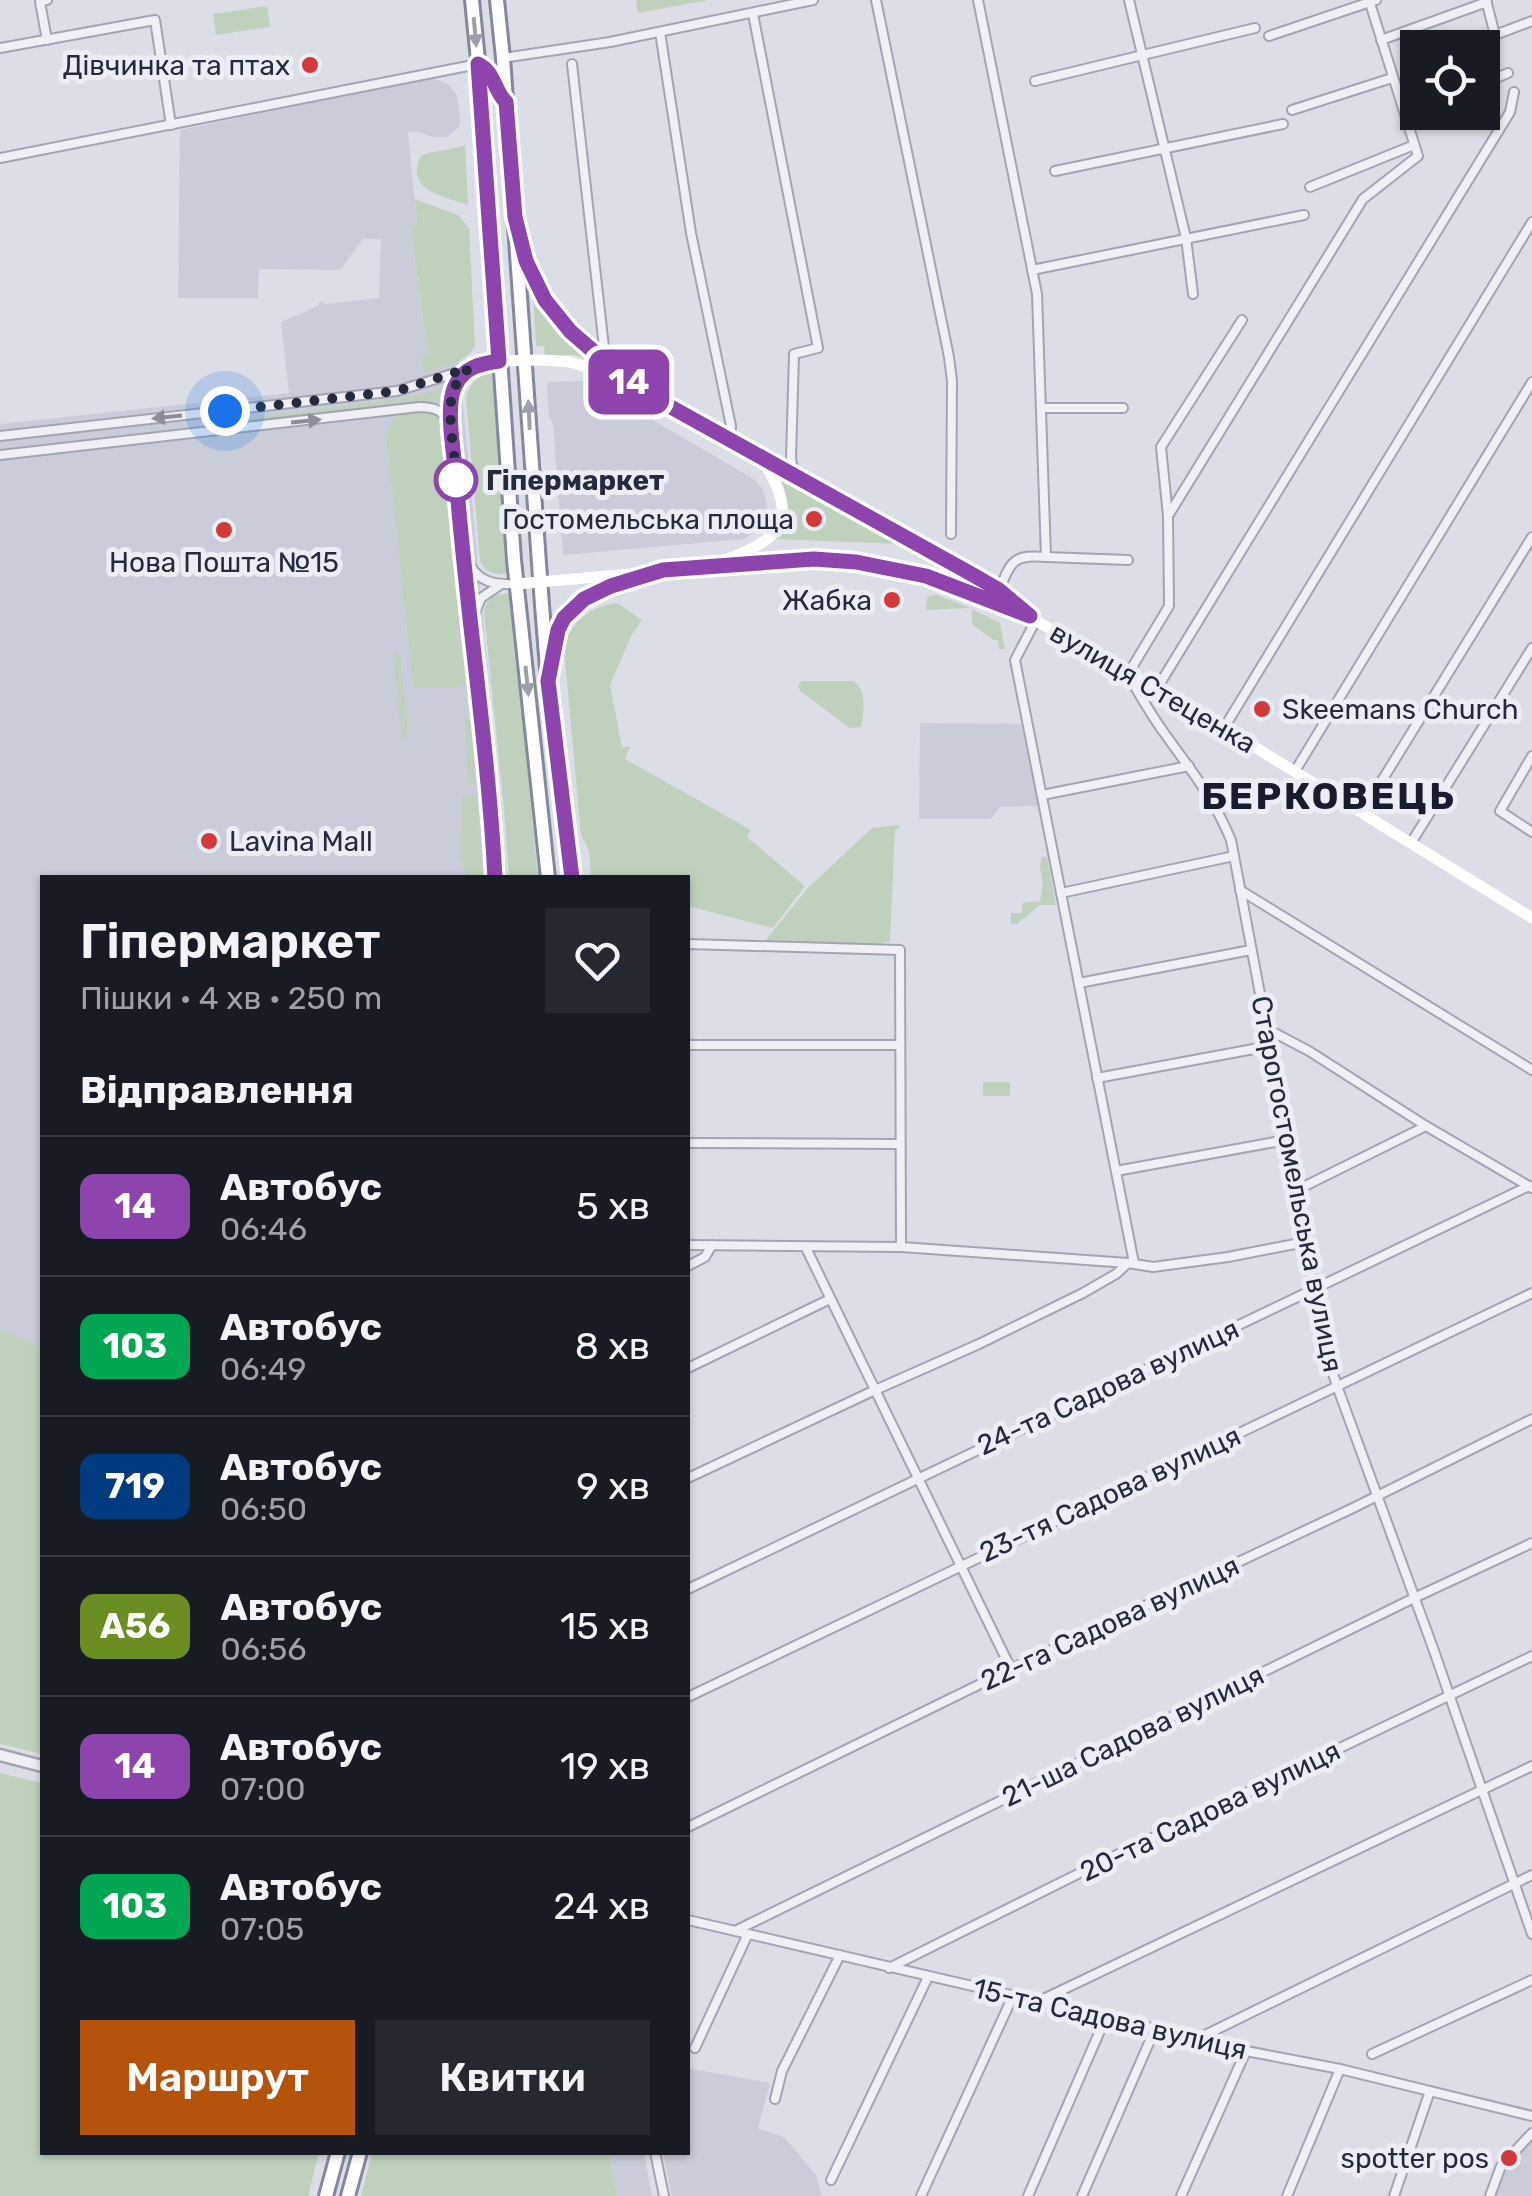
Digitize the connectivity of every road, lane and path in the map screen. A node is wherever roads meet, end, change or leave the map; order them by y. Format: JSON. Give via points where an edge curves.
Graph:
{"nodes":[{"id":1,"x":47,"y":0,"type":"edge"},
{"id":2,"x":472,"y":0,"type":"edge"},
{"id":3,"x":497,"y":0,"type":"edge"},
{"id":4,"x":813,"y":0,"type":"edge"},
{"id":5,"x":876,"y":0,"type":"edge"},
{"id":6,"x":978,"y":0,"type":"edge"},
{"id":7,"x":1129,"y":0,"type":"edge"},
{"id":8,"x":1372,"y":1,"type":"edge"},
{"id":9,"x":1486,"y":1,"type":"edge"},
{"id":10,"x":753,"y":14,"type":"junction"},
{"id":11,"x":1532,"y":21,"type":"edge"},
{"id":12,"x":1255,"y":28,"type":"dead end"},
{"id":13,"x":660,"y":32,"type":"junction"},
{"id":14,"x":1269,"y":36,"type":"dead end"},
{"id":15,"x":47,"y":40,"type":"junction"},
{"id":16,"x":1381,"y":40,"type":"junction"},
{"id":17,"x":0,"y":48,"type":"edge"},
{"id":18,"x":1142,"y":54,"type":"junction"},
{"id":19,"x":503,"y":58,"type":"junction"},
{"id":20,"x":478,"y":64,"type":"junction"},
{"id":21,"x":572,"y":64,"type":"dead end"},
{"id":22,"x":1508,"y":73,"type":"dead end"},
{"id":23,"x":1500,"y":76,"type":"edge"},
{"id":24,"x":1392,"y":78,"type":"junction"},
{"id":25,"x":1035,"y":81,"type":"dead end"},
{"id":26,"x":1514,"y":92,"type":"dead end"},
{"id":27,"x":506,"y":102,"type":"junction"},
{"id":28,"x":1400,"y":103,"type":"edge"},
{"id":29,"x":1292,"y":110,"type":"dead end"},
{"id":30,"x":1283,"y":124,"type":"dead end"},
{"id":31,"x":171,"y":125,"type":"junction"},
{"id":32,"x":1409,"y":130,"type":"edge"},
{"id":33,"x":1414,"y":145,"type":"junction"},
{"id":34,"x":1165,"y":148,"type":"junction"},
{"id":35,"x":0,"y":158,"type":"edge"},
{"id":36,"x":1055,"y":171,"type":"dead end"},
{"id":37,"x":1310,"y":187,"type":"dead end"},
{"id":38,"x":1304,"y":216,"type":"dead end"},
{"id":39,"x":515,"y":217,"type":"junction"},
{"id":40,"x":1532,"y":222,"type":"edge"},
{"id":41,"x":1186,"y":238,"type":"junction"},
{"id":42,"x":1032,"y":270,"type":"junction"},
{"id":43,"x":1192,"y":294,"type":"dead end"},
{"id":44,"x":1242,"y":320,"type":"dead end"},
{"id":45,"x":596,"y":355,"type":"junction"},
{"id":46,"x":525,"y":360,"type":"junction"},
{"id":47,"x":499,"y":361,"type":"junction"},
{"id":48,"x":469,"y":368,"type":"junction"},
{"id":49,"x":1532,"y":382,"type":"edge"},
{"id":50,"x":633,"y":386,"type":"junction"},
{"id":51,"x":1042,"y":408,"type":"junction"},
{"id":52,"x":1124,"y":408,"type":"dead end"},
{"id":53,"x":452,"y":428,"type":"junction"},
{"id":54,"x":0,"y":436,"type":"edge"},
{"id":55,"x":730,"y":439,"type":"junction"},
{"id":56,"x":0,"y":455,"type":"edge"},
{"id":57,"x":760,"y":457,"type":"junction"},
{"id":58,"x":794,"y":476,"type":"junction"},
{"id":59,"x":1168,"y":516,"type":"junction"},
{"id":60,"x":951,"y":534,"type":"dead end"},
{"id":61,"x":1532,"y":537,"type":"edge"},
{"id":62,"x":462,"y":546,"type":"junction"},
{"id":63,"x":1046,"y":556,"type":"junction"},
{"id":64,"x":1128,"y":560,"type":"dead end"},
{"id":65,"x":712,"y":566,"type":"junction"},
{"id":66,"x":663,"y":570,"type":"junction"},
{"id":67,"x":540,"y":582,"type":"junction"},
{"id":68,"x":516,"y":584,"type":"junction"},
{"id":69,"x":500,"y":585,"type":"junction"},
{"id":70,"x":999,"y":590,"type":"junction"},
{"id":71,"x":1033,"y":618,"type":"junction"},
{"id":72,"x":471,"y":632,"type":"junction"},
{"id":73,"x":1532,"y":648,"type":"edge"},
{"id":74,"x":1128,"y":674,"type":"junction"},
{"id":75,"x":548,"y":681,"type":"junction"},
{"id":76,"x":1156,"y":690,"type":"junction"},
{"id":77,"x":1224,"y":728,"type":"junction"},
{"id":78,"x":1532,"y":756,"type":"edge"},
{"id":79,"x":1189,"y":766,"type":"junction"},
{"id":80,"x":1295,"y":771,"type":"junction"},
{"id":81,"x":1042,"y":796,"type":"junction"},
{"id":82,"x":1362,"y":814,"type":"junction"},
{"id":83,"x":1532,"y":832,"type":"edge"},
{"id":84,"x":1411,"y":843,"type":"junction"},
{"id":85,"x":1234,"y":856,"type":"junction"},
{"id":86,"x":494,"y":875,"type":"edge"},
{"id":87,"x":548,"y":875,"type":"edge"},
{"id":88,"x":572,"y":875,"type":"edge"},
{"id":89,"x":1240,"y":890,"type":"junction"},
{"id":90,"x":1061,"y":893,"type":"junction"},
{"id":91,"x":1532,"y":918,"type":"edge"},
{"id":92,"x":690,"y":944,"type":"edge"},
{"id":93,"x":1252,"y":950,"type":"junction"},
{"id":94,"x":1079,"y":984,"type":"junction"},
{"id":95,"x":1267,"y":1028,"type":"junction"},
{"id":96,"x":690,"y":1045,"type":"edge"},
{"id":97,"x":900,"y":1045,"type":"junction"},
{"id":98,"x":1270,"y":1046,"type":"junction"},
{"id":99,"x":1532,"y":1070,"type":"edge"},
{"id":100,"x":1098,"y":1078,"type":"junction"},
{"id":101,"x":1426,"y":1126,"type":"junction"},
{"id":102,"x":1286,"y":1140,"type":"junction"},
{"id":103,"x":690,"y":1143,"type":"edge"},
{"id":104,"x":900,"y":1144,"type":"junction"},
{"id":105,"x":1116,"y":1171,"type":"junction"},
{"id":106,"x":1530,"y":1187,"type":"edge"},
{"id":107,"x":1297,"y":1190,"type":"junction"},
{"id":108,"x":1306,"y":1242,"type":"junction"},
{"id":109,"x":690,"y":1245,"type":"edge"},
{"id":110,"x":712,"y":1246,"type":"junction"},
{"id":111,"x":902,"y":1247,"type":"junction"},
{"id":112,"x":806,"y":1248,"type":"junction"},
{"id":113,"x":1131,"y":1263,"type":"junction"},
{"id":114,"x":690,"y":1265,"type":"edge"},
{"id":115,"x":1313,"y":1290,"type":"junction"},
{"id":116,"x":1532,"y":1292,"type":"edge"},
{"id":117,"x":830,"y":1299,"type":"junction"},
{"id":118,"x":690,"y":1367,"type":"edge"},
{"id":119,"x":1337,"y":1386,"type":"junction"},
{"id":120,"x":873,"y":1390,"type":"junction"},
{"id":121,"x":1532,"y":1418,"type":"edge"},
{"id":122,"x":690,"y":1477,"type":"edge"},
{"id":123,"x":916,"y":1478,"type":"junction"},
{"id":124,"x":1376,"y":1495,"type":"junction"},
{"id":125,"x":1532,"y":1543,"type":"edge"},
{"id":126,"x":962,"y":1564,"type":"junction"},
{"id":127,"x":690,"y":1588,"type":"edge"},
{"id":128,"x":1414,"y":1598,"type":"junction"},
{"id":129,"x":1532,"y":1656,"type":"edge"},
{"id":130,"x":1010,"y":1669,"type":"junction"},
{"id":131,"x":690,"y":1696,"type":"edge"},
{"id":132,"x":1448,"y":1696,"type":"junction"},
{"id":133,"x":0,"y":1755,"type":"edge"},
{"id":134,"x":40,"y":1765,"type":"edge"},
{"id":135,"x":1532,"y":1766,"type":"edge"},
{"id":136,"x":1482,"y":1790,"type":"junction"},
{"id":137,"x":690,"y":1825,"type":"edge"},
{"id":138,"x":1532,"y":1874,"type":"edge"},
{"id":139,"x":1515,"y":1884,"type":"junction"},
{"id":140,"x":690,"y":1920,"type":"edge"},
{"id":141,"x":734,"y":1930,"type":"junction"},
{"id":142,"x":748,"y":1934,"type":"junction"},
{"id":143,"x":1532,"y":1934,"type":"edge"},
{"id":144,"x":840,"y":1955,"type":"junction"},
{"id":145,"x":890,"y":1968,"type":"junction"},
{"id":146,"x":928,"y":1977,"type":"junction"},
{"id":147,"x":1532,"y":1980,"type":"edge"},
{"id":148,"x":1013,"y":1996,"type":"junction"},
{"id":149,"x":1037,"y":2002,"type":"junction"},
{"id":150,"x":1106,"y":2017,"type":"junction"},
{"id":151,"x":1155,"y":2028,"type":"junction"},
{"id":152,"x":1197,"y":2039,"type":"junction"},
{"id":153,"x":695,"y":2048,"type":"dead end"},
{"id":154,"x":1246,"y":2052,"type":"junction"},
{"id":155,"x":1372,"y":2054,"type":"dead end"},
{"id":156,"x":1340,"y":2070,"type":"junction"},
{"id":157,"x":1430,"y":2091,"type":"junction"},
{"id":158,"x":775,"y":2098,"type":"dead end"},
{"id":159,"x":1532,"y":2116,"type":"edge"},
{"id":160,"x":1532,"y":2133,"type":"edge"},
{"id":161,"x":337,"y":2155,"type":"edge"},
{"id":162,"x":359,"y":2155,"type":"edge"},
{"id":163,"x":657,"y":2155,"type":"edge"},
{"id":164,"x":831,"y":2180,"type":"dead end"},
{"id":165,"x":326,"y":2196,"type":"edge"},
{"id":166,"x":348,"y":2196,"type":"edge"},
{"id":167,"x":664,"y":2196,"type":"edge"},
{"id":168,"x":921,"y":2196,"type":"edge"},
{"id":169,"x":1028,"y":2196,"type":"edge"},
{"id":170,"x":1082,"y":2196,"type":"edge"},
{"id":171,"x":1181,"y":2196,"type":"edge"},
{"id":172,"x":1287,"y":2196,"type":"edge"},
{"id":173,"x":1394,"y":2196,"type":"edge"},
{"id":174,"x":1490,"y":2196,"type":"edge"}],
"edges":[{"from":1,"to":15,"type":"street","via":[[40,2]]},
{"from":2,"to":20,"type":"highway","one_way":true},
{"from":3,"to":19,"type":"highway"},
{"from":4,"to":10,"type":"street"},
{"from":5,"to":60,"type":"street","via":[[950,369]]},
{"from":6,"to":42,"type":"street"},
{"from":7,"to":18,"type":"street"},
{"from":8,"to":14,"type":"street"},
{"from":8,"to":16,"type":"street"},
{"from":9,"to":11,"type":"street","via":[[1496,35]]},
{"from":9,"to":16,"type":"street"},
{"from":10,"to":13,"type":"street"},
{"from":10,"to":58,"type":"street","via":[[818,348],[794,354]]},
{"from":12,"to":18,"type":"street"},
{"from":13,"to":19,"type":"street"},
{"from":13,"to":55,"type":"street"},
{"from":15,"to":17,"type":"street"},
{"from":15,"to":31,"type":"street","via":[[155,20]]},
{"from":16,"to":24,"type":"street"},
{"from":18,"to":25,"type":"street"},
{"from":18,"to":34,"type":"street"},
{"from":19,"to":27,"type":"highway"},
{"from":20,"to":27,"type":"street"},
{"from":20,"to":31,"type":"street"},
{"from":20,"to":47,"type":"highway"},
{"from":21,"to":45,"type":"street","via":[[604,347]]},
{"from":22,"to":23,"type":"street"},
{"from":24,"to":28,"type":"street"},
{"from":24,"to":29,"type":"street"},
{"from":26,"to":76,"type":"street","via":[[1500,129]]},
{"from":27,"to":39,"type":"highway"},
{"from":30,"to":34,"type":"street"},
{"from":31,"to":35,"type":"street"},
{"from":32,"to":33,"type":"street"},
{"from":33,"to":37,"type":"street"},
{"from":33,"to":59,"type":"street","via":[[1418,156],[1363,199]]},
{"from":34,"to":36,"type":"street"},
{"from":34,"to":41,"type":"street"},
{"from":38,"to":41,"type":"street"},
{"from":39,"to":45,"type":"main road","via":[[545,300]]},
{"from":39,"to":46,"type":"highway"},
{"from":40,"to":77,"type":"street"},
{"from":41,"to":42,"type":"street"},
{"from":41,"to":43,"type":"street"},
{"from":42,"to":51,"type":"street"},
{"from":44,"to":59,"type":"street","via":[[1161,446]]},
{"from":45,"to":50,"type":"main road"},
{"from":46,"to":47,"type":"main road"},
{"from":46,"to":50,"type":"main road","via":[[596,368]]},
{"from":67,"to":46,"type":"highway","one_way":true},
{"from":47,"to":48,"type":"street"},
{"from":47,"to":68,"type":"highway"},
{"from":48,"to":53,"type":"street","via":[[452,395]]},
{"from":48,"to":54,"type":"street","one_way":true,"via":[[397,391]]},
{"from":49,"to":80,"type":"street"},
{"from":50,"to":55,"type":"main road"},
{"from":51,"to":52,"type":"street"},
{"from":51,"to":63,"type":"street"},
{"from":56,"to":53,"type":"street","one_way":true,"via":[[429,407]]},
{"from":53,"to":62,"type":"street"},
{"from":55,"to":57,"type":"main road"},
{"from":57,"to":58,"type":"main road","name":"вулиця Стеценка"},
{"from":57,"to":65,"type":"main road","via":[[781,494],[781,520],[754,549]]},
{"from":58,"to":70,"type":"main road","name":"вулиця Стеценка"},
{"from":59,"to":74,"type":"street","via":[[1170,606]]},
{"from":61,"to":82,"type":"street"},
{"from":62,"to":69,"type":"street","via":[[470,569]]},
{"from":62,"to":72,"type":"street"},
{"from":63,"to":64,"type":"street"},
{"from":63,"to":70,"type":"street","via":[[1024,555],[1014,562]]},
{"from":65,"to":66,"type":"main road"},
{"from":65,"to":71,"type":"main road","name":"вулиця Стеценка","via":[[856,562],[930,578]]},
{"from":66,"to":67,"type":"main road"},
{"from":66,"to":75,"type":"main road","via":[[584,599],[564,618]]},
{"from":67,"to":68,"type":"main road"},
{"from":67,"to":75,"type":"highway"},
{"from":68,"to":69,"type":"street"},
{"from":68,"to":87,"type":"highway","one_way":true},
{"from":69,"to":72,"type":"street","via":[[480,598]]},
{"from":70,"to":71,"type":"main road","name":"вулиця Стеценка"},
{"from":71,"to":74,"type":"main road","name":"вулиця Стеценка"},
{"from":71,"to":81,"type":"street","via":[[1015,660]]},
{"from":72,"to":86,"type":"street"},
{"from":73,"to":84,"type":"street"},
{"from":74,"to":76,"type":"main road","name":"вулиця Стеценка"},
{"from":74,"to":79,"type":"street","name":"Старогостомельська вулиця"},
{"from":75,"to":88,"type":"highway"},
{"from":76,"to":77,"type":"main road","name":"вулиця Стеценка"},
{"from":77,"to":80,"type":"main road","name":"вулиця Стеценка"},
{"from":78,"to":83,"type":"street","via":[[1500,808]]},
{"from":79,"to":81,"type":"street"},
{"from":79,"to":85,"type":"street","name":"Старогостомельська вулиця","via":[[1218,809]]},
{"from":80,"to":82,"type":"main road","name":"вулиця Стеценка"},
{"from":81,"to":90,"type":"street"},
{"from":82,"to":84,"type":"main road","name":"вулиця Стеценка"},
{"from":84,"to":91,"type":"main road","name":"вулиця Стеценка"},
{"from":85,"to":89,"type":"street","name":"Старогостомельська вулиця"},
{"from":85,"to":90,"type":"street"},
{"from":89,"to":93,"type":"street","name":"Старогостомельська вулиця"},
{"from":89,"to":99,"type":"street"},
{"from":90,"to":94,"type":"street"},
{"from":92,"to":97,"type":"street","via":[[900,950]]},
{"from":93,"to":94,"type":"street"},
{"from":93,"to":95,"type":"street","name":"Старогостомельська вулиця"},
{"from":94,"to":100,"type":"street"},
{"from":95,"to":98,"type":"street","name":"Старогостомельська вулиця"},
{"from":95,"to":101,"type":"street"},
{"from":96,"to":97,"type":"street"},
{"from":97,"to":104,"type":"street"},
{"from":98,"to":100,"type":"street"},
{"from":98,"to":102,"type":"street","name":"Старогостомельська вулиця"},
{"from":100,"to":105,"type":"street"},
{"from":101,"to":106,"type":"street"},
{"from":101,"to":107,"type":"street"},
{"from":102,"to":105,"type":"street"},
{"from":102,"to":107,"type":"street","name":"Старогостомельська вулиця"},
{"from":103,"to":104,"type":"street"},
{"from":104,"to":111,"type":"street"},
{"from":105,"to":113,"type":"street"},
{"from":106,"to":115,"type":"street","name":"24-та Садова вулиця"},
{"from":107,"to":108,"type":"street","name":"Старогостомельська вулиця"},
{"from":108,"to":113,"type":"street","via":[[1153,1267]]},
{"from":108,"to":115,"type":"street","name":"Старогостомельська вулиця"},
{"from":109,"to":110,"type":"street"},
{"from":110,"to":112,"type":"street"},
{"from":110,"to":114,"type":"street"},
{"from":111,"to":112,"type":"street"},
{"from":111,"to":113,"type":"street"},
{"from":112,"to":117,"type":"street"},
{"from":113,"to":120,"type":"street","via":[[1066,1301]]},
{"from":115,"to":119,"type":"street","name":"Старогостомельська вулиця"},
{"from":115,"to":123,"type":"street","name":"24-та Садова вулиця"},
{"from":116,"to":119,"type":"street","name":"23-тя Садова вулиця"},
{"from":117,"to":118,"type":"street"},
{"from":117,"to":120,"type":"street"},
{"from":119,"to":124,"type":"street","name":"Старогостомельська вулиця"},
{"from":119,"to":126,"type":"street","name":"23-тя Садова вулиця"},
{"from":120,"to":122,"type":"street"},
{"from":120,"to":123,"type":"street"},
{"from":121,"to":124,"type":"street","name":"22-га Садова вулиця"},
{"from":123,"to":126,"type":"street"},
{"from":123,"to":127,"type":"street","name":"24-та Садова вулиця"},
{"from":124,"to":128,"type":"street","name":"Старогостомельська вулиця"},
{"from":124,"to":130,"type":"street","name":"22-га Садова вулиця"},
{"from":125,"to":128,"type":"street","name":"21-ша Садова вулиця"},
{"from":126,"to":130,"type":"street"},
{"from":126,"to":131,"type":"street","name":"23-тя Садова вулиця"},
{"from":128,"to":132,"type":"street","name":"Старогостомельська вулиця"},
{"from":128,"to":141,"type":"street","name":"21-ша Садова вулиця"},
{"from":129,"to":132,"type":"street","name":"20-та Садова вулиця"},
{"from":130,"to":137,"type":"street","name":"22-га Садова вулиця"},
{"from":132,"to":136,"type":"street","name":"Старогостомельська вулиця"},
{"from":132,"to":145,"type":"street","name":"20-та Садова вулиця"},
{"from":133,"to":134,"type":"street"},
{"from":135,"to":136,"type":"street"},
{"from":136,"to":139,"type":"street","name":"Старогостомельська вулиця"},
{"from":136,"to":149,"type":"street"},
{"from":138,"to":139,"type":"street"},
{"from":139,"to":143,"type":"street","name":"Старогостомельська вулиця"},
{"from":139,"to":152,"type":"street"},
{"from":140,"to":141,"type":"street","name":"15-та Садова вулиця"},
{"from":141,"to":142,"type":"street","name":"15-та Садова вулиця"},
{"from":142,"to":144,"type":"street","name":"15-та Садова вулиця"},
{"from":142,"to":153,"type":"street"},
{"from":144,"to":145,"type":"street","name":"15-та Садова вулиця"},
{"from":144,"to":158,"type":"street"},
{"from":145,"to":146,"type":"street","name":"15-та Садова вулиця"},
{"from":146,"to":148,"type":"street","name":"15-та Садова вулиця"},
{"from":146,"to":164,"type":"street"},
{"from":147,"to":155,"type":"street"},
{"from":148,"to":149,"type":"street","name":"15-та Садова вулиця"},
{"from":148,"to":168,"type":"street"},
{"from":149,"to":150,"type":"street","name":"15-та Садова вулиця"},
{"from":150,"to":151,"type":"street","name":"15-та Садова вулиця"},
{"from":150,"to":169,"type":"street"},
{"from":151,"to":152,"type":"street","name":"15-та Садова вулиця"},
{"from":151,"to":170,"type":"street"},
{"from":152,"to":154,"type":"street","name":"15-та Садова вулиця"},
{"from":154,"to":156,"type":"street","name":"15-та Садова вулиця"},
{"from":154,"to":171,"type":"street"},
{"from":156,"to":157,"type":"street","name":"15-та Садова вулиця"},
{"from":156,"to":172,"type":"street"},
{"from":157,"to":159,"type":"street","name":"15-та Садова вулиця"},
{"from":157,"to":173,"type":"street"},
{"from":160,"to":174,"type":"street","via":[[1507,2157]]},
{"from":161,"to":165,"type":"highway"},
{"from":162,"to":166,"type":"highway"},
{"from":163,"to":167,"type":"street"}]}
